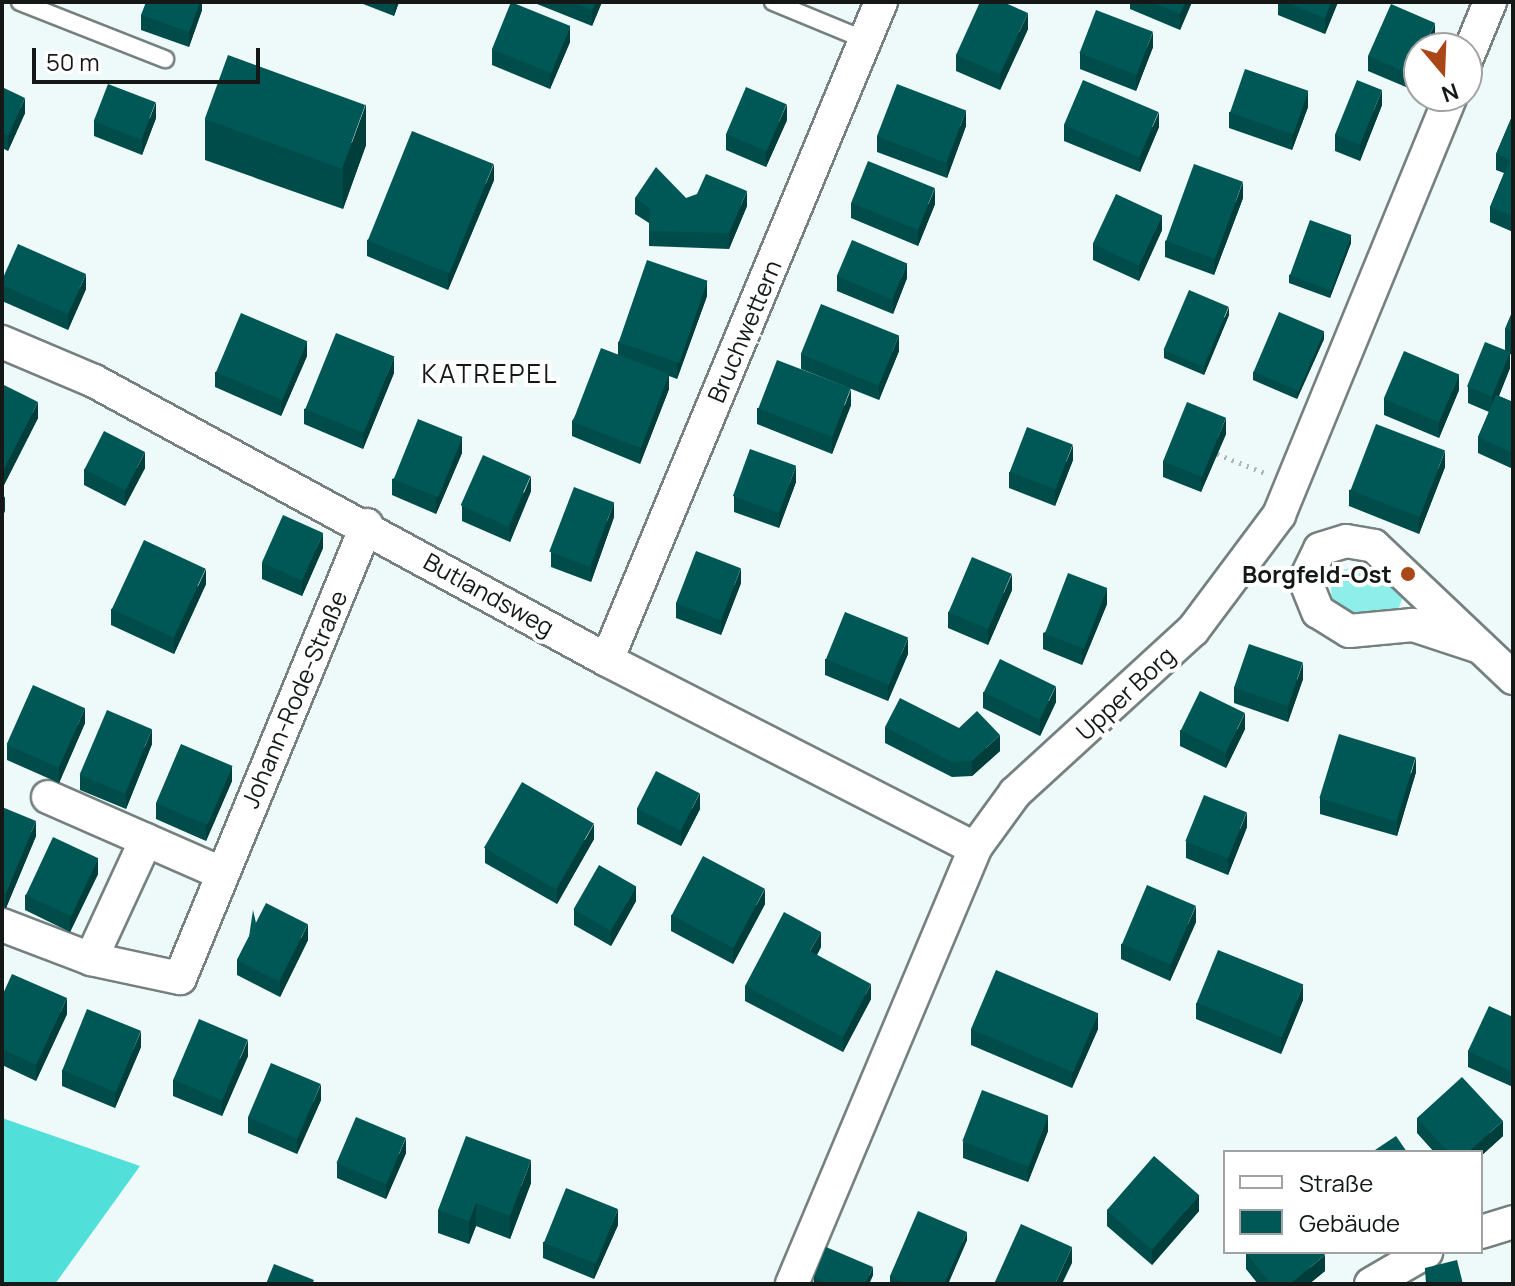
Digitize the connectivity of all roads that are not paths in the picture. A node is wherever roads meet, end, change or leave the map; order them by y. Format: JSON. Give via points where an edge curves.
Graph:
{"nodes":[{"id":1,"x":20,"y":2,"type":"edge"},
{"id":2,"x":773,"y":2,"type":"edge"},
{"id":3,"x":881,"y":2,"type":"edge"},
{"id":4,"x":1490,"y":2,"type":"edge"},
{"id":5,"x":1478,"y":32,"type":"edge"},
{"id":6,"x":865,"y":40,"type":"junction"},
{"id":7,"x":165,"y":59,"type":"dead end"},
{"id":8,"x":1444,"y":112,"type":"edge"},
{"id":9,"x":2,"y":342,"type":"edge"},
{"id":10,"x":1279,"y":515,"type":"junction"},
{"id":11,"x":367,"y":525,"type":"junction"},
{"id":12,"x":1320,"y":549,"type":"junction"},
{"id":13,"x":1480,"y":647,"type":"junction"},
{"id":14,"x":607,"y":660,"type":"junction"},
{"id":15,"x":1513,"y":678,"type":"edge"},
{"id":16,"x":48,"y":797,"type":"dead end"},
{"id":17,"x":146,"y":840,"type":"junction"},
{"id":18,"x":975,"y":848,"type":"junction"},
{"id":19,"x":221,"y":873,"type":"junction"},
{"id":20,"x":2,"y":925,"type":"edge"},
{"id":21,"x":91,"y":959,"type":"junction"},
{"id":22,"x":1513,"y":1222,"type":"edge"},
{"id":23,"x":1483,"y":1231,"type":"edge"},
{"id":24,"x":1423,"y":1254,"type":"edge"},
{"id":25,"x":792,"y":1284,"type":"edge"},
{"id":26,"x":1371,"y":1284,"type":"edge"}],
"edges":[{"from":1,"to":7,"type":"lane"},
{"from":2,"to":6,"type":"lane"},
{"from":3,"to":6,"type":"street","name":"Bruchwettern"},
{"from":4,"to":5,"type":"street"},
{"from":6,"to":14,"type":"street","name":"Bruchwettern"},
{"from":8,"to":10,"type":"street","name":"Upper Borg"},
{"from":9,"to":11,"type":"street","name":"Butlandsweg","via":[[94,381]]},
{"from":10,"to":12,"type":"street"},
{"from":10,"to":18,"type":"street","name":"Upper Borg","via":[[1193,630],[1015,793]]},
{"from":11,"to":14,"type":"street","name":"Butlandsweg"},
{"from":11,"to":19,"type":"street","name":"Johann-Rode-Straße"},
{"from":12,"to":13,"type":"street","via":[[1346,541],[1374,546]]},
{"from":12,"to":13,"type":"street","via":[[1305,580],[1318,612],[1332,624],[1349,631],[1413,625]]},
{"from":13,"to":15,"type":"street"},
{"from":14,"to":18,"type":"street","name":"Butlandsweg"},
{"from":16,"to":17,"type":"street"},
{"from":17,"to":19,"type":"street"},
{"from":17,"to":21,"type":"street"},
{"from":18,"to":25,"type":"street","name":"Upper Borg"},
{"from":19,"to":21,"type":"street","name":"Johann-Rode-Straße","via":[[180,978]]},
{"from":20,"to":21,"type":"street","name":"Johann-Rode-Straße"},
{"from":22,"to":23,"type":"street"},
{"from":24,"to":26,"type":"street"}]}
